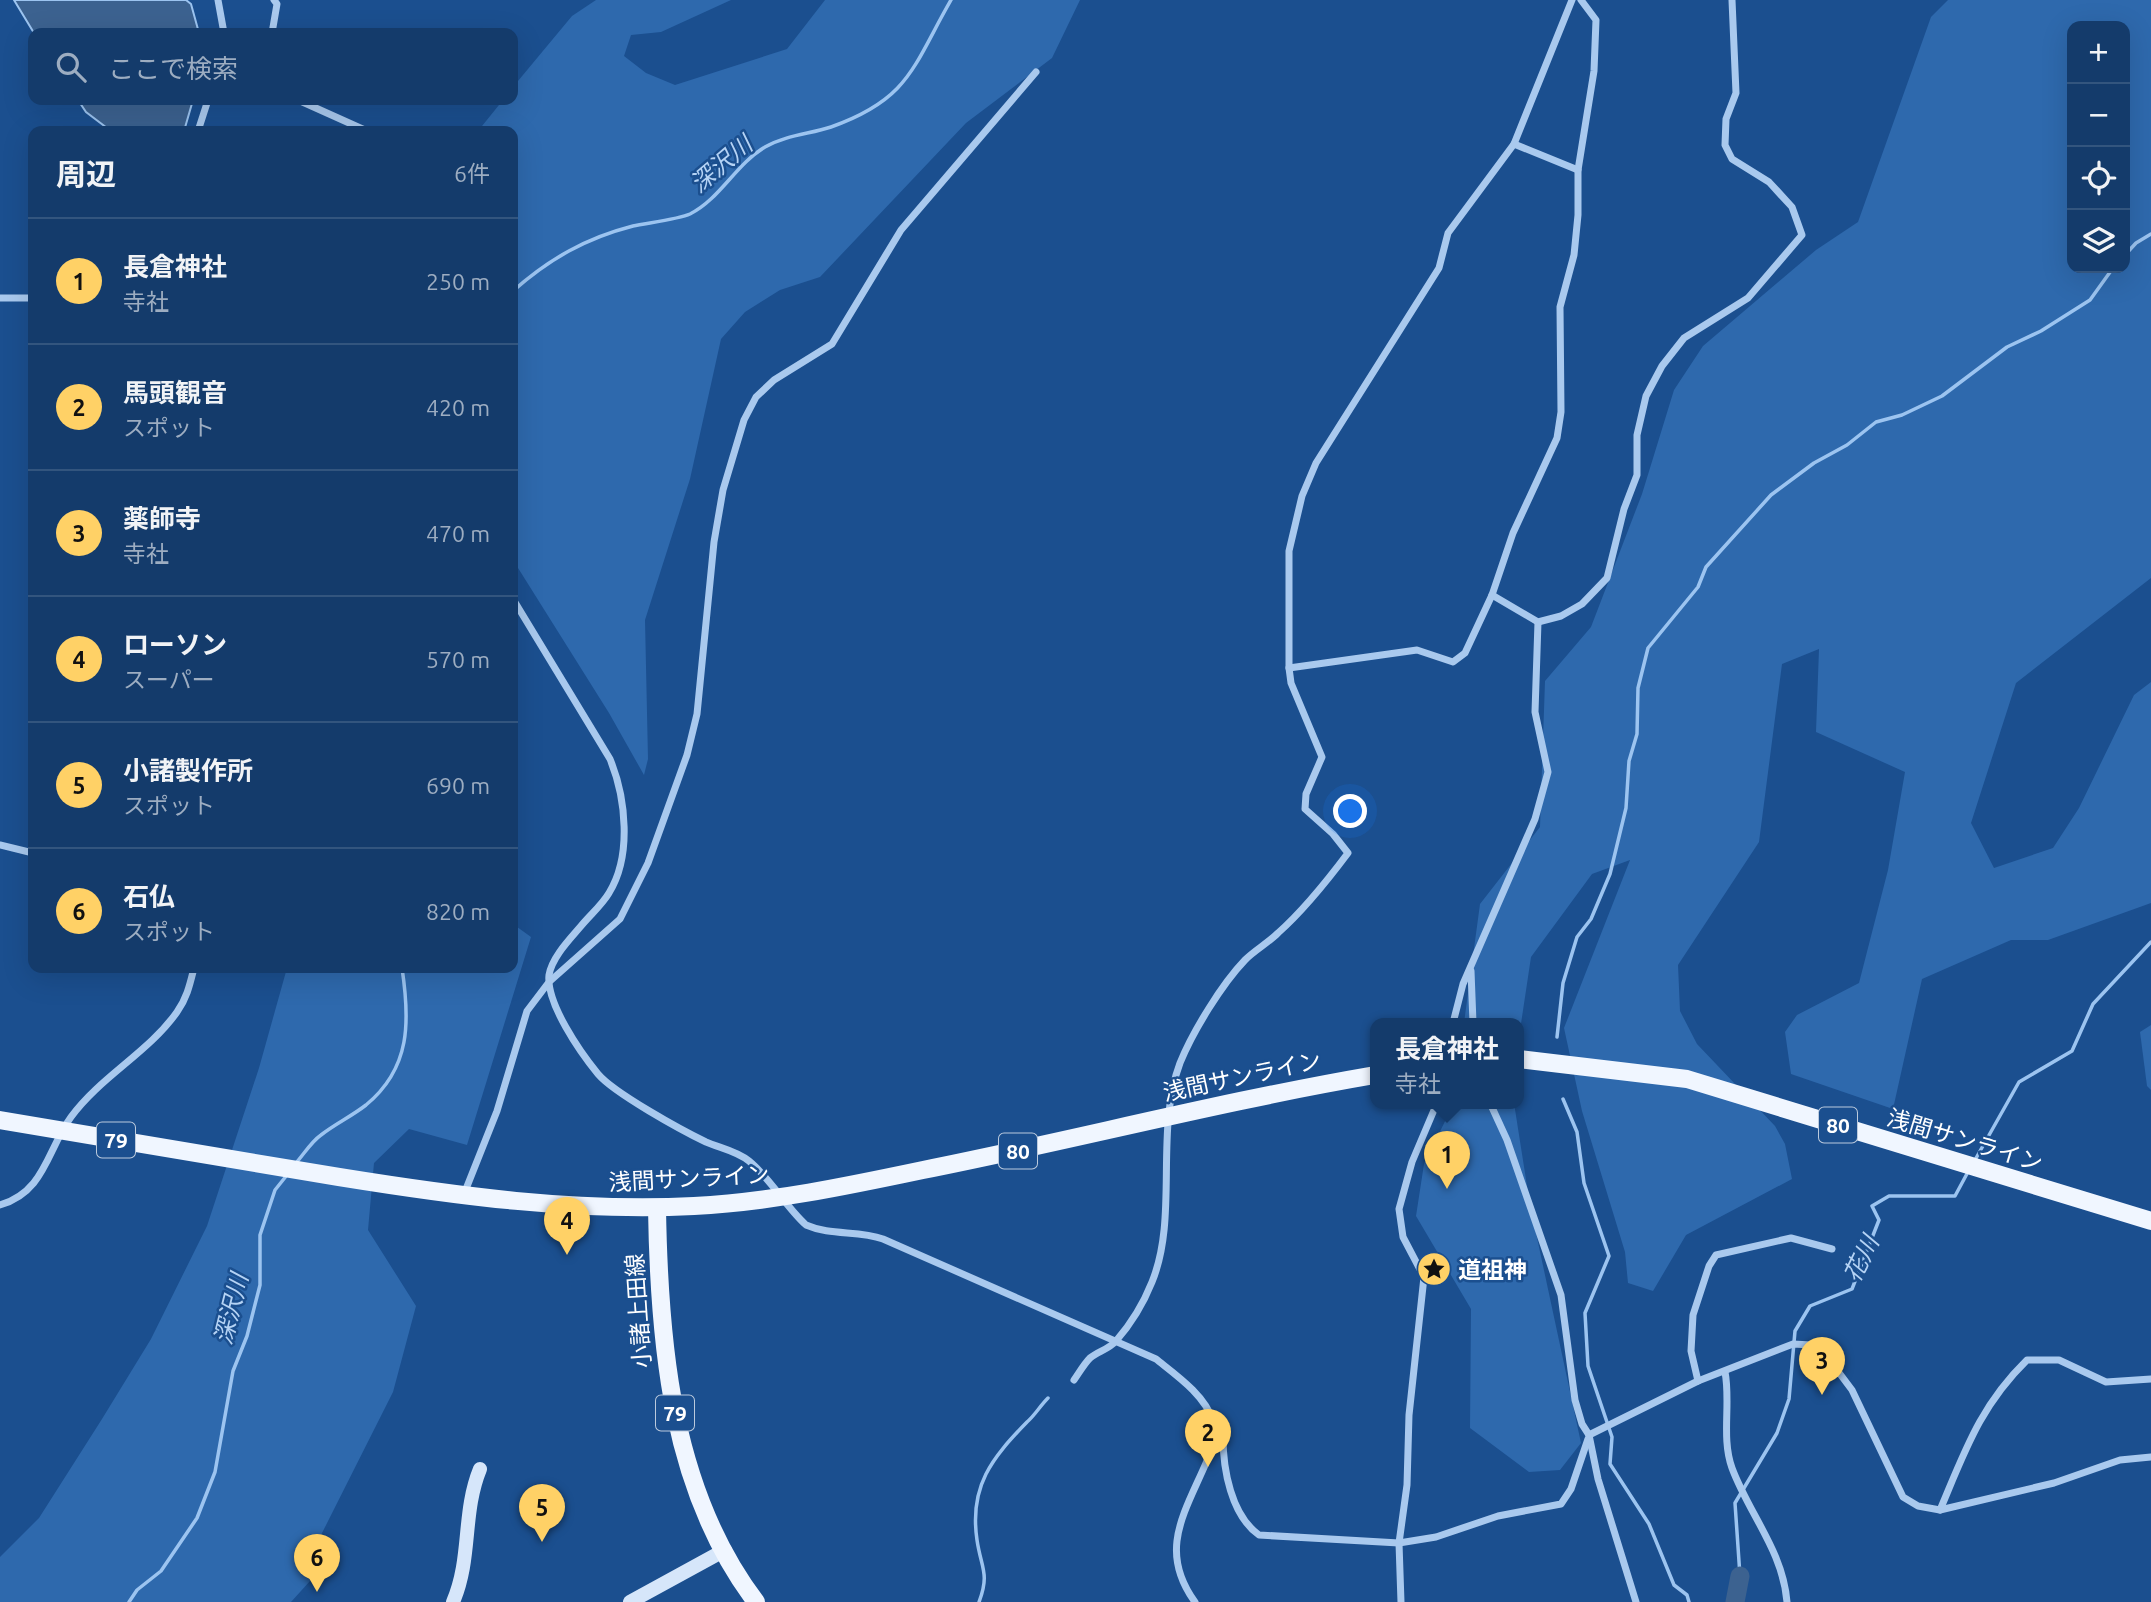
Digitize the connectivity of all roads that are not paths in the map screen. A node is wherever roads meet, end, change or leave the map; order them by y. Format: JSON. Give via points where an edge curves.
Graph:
{"nodes":[{"id":1,"x":218,"y":0,"type":"edge"},
{"id":2,"x":274,"y":0,"type":"edge"},
{"id":3,"x":1572,"y":0,"type":"edge"},
{"id":4,"x":1580,"y":0,"type":"edge"},
{"id":5,"x":1732,"y":0,"type":"edge"},
{"id":6,"x":223,"y":28,"type":"edge"},
{"id":7,"x":273,"y":28,"type":"edge"},
{"id":8,"x":1037,"y":72,"type":"dead end"},
{"id":9,"x":206,"y":105,"type":"edge"},
{"id":10,"x":309,"y":105,"type":"edge"},
{"id":11,"x":200,"y":126,"type":"edge"},
{"id":12,"x":356,"y":126,"type":"edge"},
{"id":13,"x":1514,"y":144,"type":"junction"},
{"id":14,"x":1578,"y":170,"type":"junction"},
{"id":15,"x":0,"y":298,"type":"edge"},
{"id":16,"x":28,"y":298,"type":"edge"},
{"id":17,"x":1492,"y":595,"type":"junction"},
{"id":18,"x":518,"y":607,"type":"edge"},
{"id":19,"x":1538,"y":622,"type":"junction"},
{"id":20,"x":1289,"y":668,"type":"junction"},
{"id":21,"x":0,"y":845,"type":"edge"},
{"id":22,"x":28,"y":852,"type":"edge"},
{"id":23,"x":1471,"y":969,"type":"junction"},
{"id":24,"x":193,"y":973,"type":"edge"},
{"id":25,"x":549,"y":982,"type":"junction"},
{"id":26,"x":1454,"y":1018,"type":"edge"},
{"id":27,"x":1473,"y":1018,"type":"edge"},
{"id":28,"x":1524,"y":1060,"type":"edge"},
{"id":29,"x":1370,"y":1076,"type":"edge"},
{"id":30,"x":1434,"y":1109,"type":"edge"},
{"id":31,"x":1493,"y":1109,"type":"edge"},
{"id":32,"x":1170,"y":1117,"type":"junction"},
{"id":33,"x":0,"y":1120,"type":"edge"},
{"id":34,"x":62,"y":1130,"type":"junction"},
{"id":35,"x":463,"y":1196,"type":"junction"},
{"id":36,"x":781,"y":1197,"type":"junction"},
{"id":37,"x":0,"y":1205,"type":"edge"},
{"id":38,"x":657,"y":1208,"type":"junction"},
{"id":39,"x":2151,"y":1221,"type":"edge"},
{"id":40,"x":1832,"y":1249,"type":"dead end"},
{"id":41,"x":1116,"y":1341,"type":"junction"},
{"id":42,"x":1725,"y":1372,"type":"junction"},
{"id":43,"x":2151,"y":1379,"type":"edge"},
{"id":44,"x":1074,"y":1380,"type":"dead end"},
{"id":45,"x":1698,"y":1381,"type":"junction"},
{"id":46,"x":1214,"y":1434,"type":"junction"},
{"id":47,"x":1589,"y":1435,"type":"junction"},
{"id":48,"x":2151,"y":1457,"type":"edge"},
{"id":49,"x":480,"y":1469,"type":"dead end"},
{"id":50,"x":1940,"y":1510,"type":"junction"},
{"id":51,"x":1399,"y":1543,"type":"junction"},
{"id":52,"x":725,"y":1550,"type":"junction"},
{"id":53,"x":453,"y":1602,"type":"edge"},
{"id":54,"x":630,"y":1602,"type":"edge"},
{"id":55,"x":756,"y":1602,"type":"edge"},
{"id":56,"x":1195,"y":1602,"type":"edge"},
{"id":57,"x":1401,"y":1602,"type":"edge"},
{"id":58,"x":1636,"y":1602,"type":"edge"},
{"id":59,"x":1787,"y":1602,"type":"edge"}],
"edges":[{"from":1,"to":6,"type":"street"},
{"from":2,"to":7,"type":"street"},
{"from":3,"to":13,"type":"street"},
{"from":4,"to":14,"type":"street","via":[[1596,20],[1594,71]]},
{"from":5,"to":19,"type":"street","via":[[1736,93],[1726,118],[1725,145],[1732,159],[1769,182],[1791,207],[1802,235],[1748,298],[1684,338],[1662,366],[1646,396],[1637,435],[1637,475],[1607,578],[1581,604]]},
{"from":8,"to":25,"type":"street","via":[[901,230],[832,344],[774,380],[756,397],[744,420],[723,489],[697,714],[687,755],[648,863],[620,919]]},
{"from":9,"to":11,"type":"street"},
{"from":10,"to":12,"type":"street"},
{"from":13,"to":14,"type":"street"},
{"from":13,"to":20,"type":"street","via":[[1448,233],[1439,268],[1315,463],[1289,551]]},
{"from":14,"to":17,"type":"street","via":[[1574,255],[1560,307],[1557,438],[1513,533]]},
{"from":15,"to":16,"type":"street"},
{"from":17,"to":19,"type":"street"},
{"from":17,"to":20,"type":"street","via":[[1465,653],[1453,662],[1417,650]]},
{"from":18,"to":25,"type":"street","via":[[610,759],[622,786],[625,818],[620,862],[610,892],[564,947]]},
{"from":19,"to":23,"type":"street","via":[[1535,712],[1548,772],[1535,819]]},
{"from":20,"to":32,"type":"street","via":[[1322,757],[1306,794],[1305,809],[1348,853],[1331,877],[1213,999],[1180,1063]]},
{"from":21,"to":22,"type":"street"},
{"from":23,"to":26,"type":"street"},
{"from":23,"to":27,"type":"street"},
{"from":24,"to":34,"type":"street","via":[[187,997],[175,1015],[81,1105]]},
{"from":25,"to":35,"type":"street","via":[[527,1011],[497,1111]]},
{"from":25,"to":36,"type":"street","via":[[558,1013],[598,1075],[706,1142],[749,1161]]},
{"from":28,"to":39,"type":"main road","name":"浅間サンライン","number":"80","via":[[1687,1079]]},
{"from":29,"to":32,"type":"main road","name":"浅間サンライン","number":"80"},
{"from":30,"to":51,"type":"street","via":[[1399,1209],[1403,1237],[1424,1277]]},
{"from":31,"to":47,"type":"street","via":[[1561,1295],[1575,1400]]},
{"from":32,"to":36,"type":"main road","name":"浅間サンライン","number":"80"},
{"from":32,"to":41,"type":"street","via":[[1162,1253],[1151,1284]]},
{"from":33,"to":34,"type":"main road","name":"浅間サンライン","number":"79"},
{"from":34,"to":35,"type":"main road","name":"浅間サンライン","number":"79"},
{"from":34,"to":37,"type":"street","via":[[37,1182]]},
{"from":35,"to":38,"type":"main road","name":"浅間サンライン","number":"79","via":[[545,1205]]},
{"from":36,"to":38,"type":"main road","name":"浅間サンライン","number":"80"},
{"from":36,"to":41,"type":"street","via":[[806,1225],[883,1239]]},
{"from":38,"to":52,"type":"main road","name":"小諸上田線","number":"79","via":[[662,1331],[671,1396],[695,1486]]},
{"from":40,"to":45,"type":"street","via":[[1791,1238],[1717,1255],[1693,1315],[1691,1352]]},
{"from":41,"to":44,"type":"street","via":[[1090,1357]]},
{"from":41,"to":46,"type":"street","via":[[1156,1359],[1185,1383],[1213,1421]]},
{"from":42,"to":45,"type":"street"},
{"from":42,"to":50,"type":"street","via":[[1793,1344],[1822,1350],[1852,1390],[1903,1497],[1918,1506]]},
{"from":42,"to":59,"type":"street","via":[[1731,1465],[1782,1572]]},
{"from":43,"to":50,"type":"street","via":[[2106,1381],[2059,1360],[2026,1360],[2005,1381],[1978,1421]]},
{"from":45,"to":47,"type":"street"},
{"from":46,"to":51,"type":"street","via":[[1223,1437],[1223,1462],[1241,1513],[1259,1535]]},
{"from":46,"to":56,"type":"street","via":[[1176,1538],[1176,1565]]},
{"from":47,"to":51,"type":"street","via":[[1561,1504]]},
{"from":47,"to":58,"type":"street"},
{"from":48,"to":50,"type":"street","via":[[2120,1460],[2054,1483]]},
{"from":49,"to":53,"type":"street","via":[[470,1493],[465,1562]]},
{"from":51,"to":57,"type":"street"},
{"from":52,"to":54,"type":"street"},
{"from":52,"to":55,"type":"main road","name":"小諸上田線","number":"79"}]}
